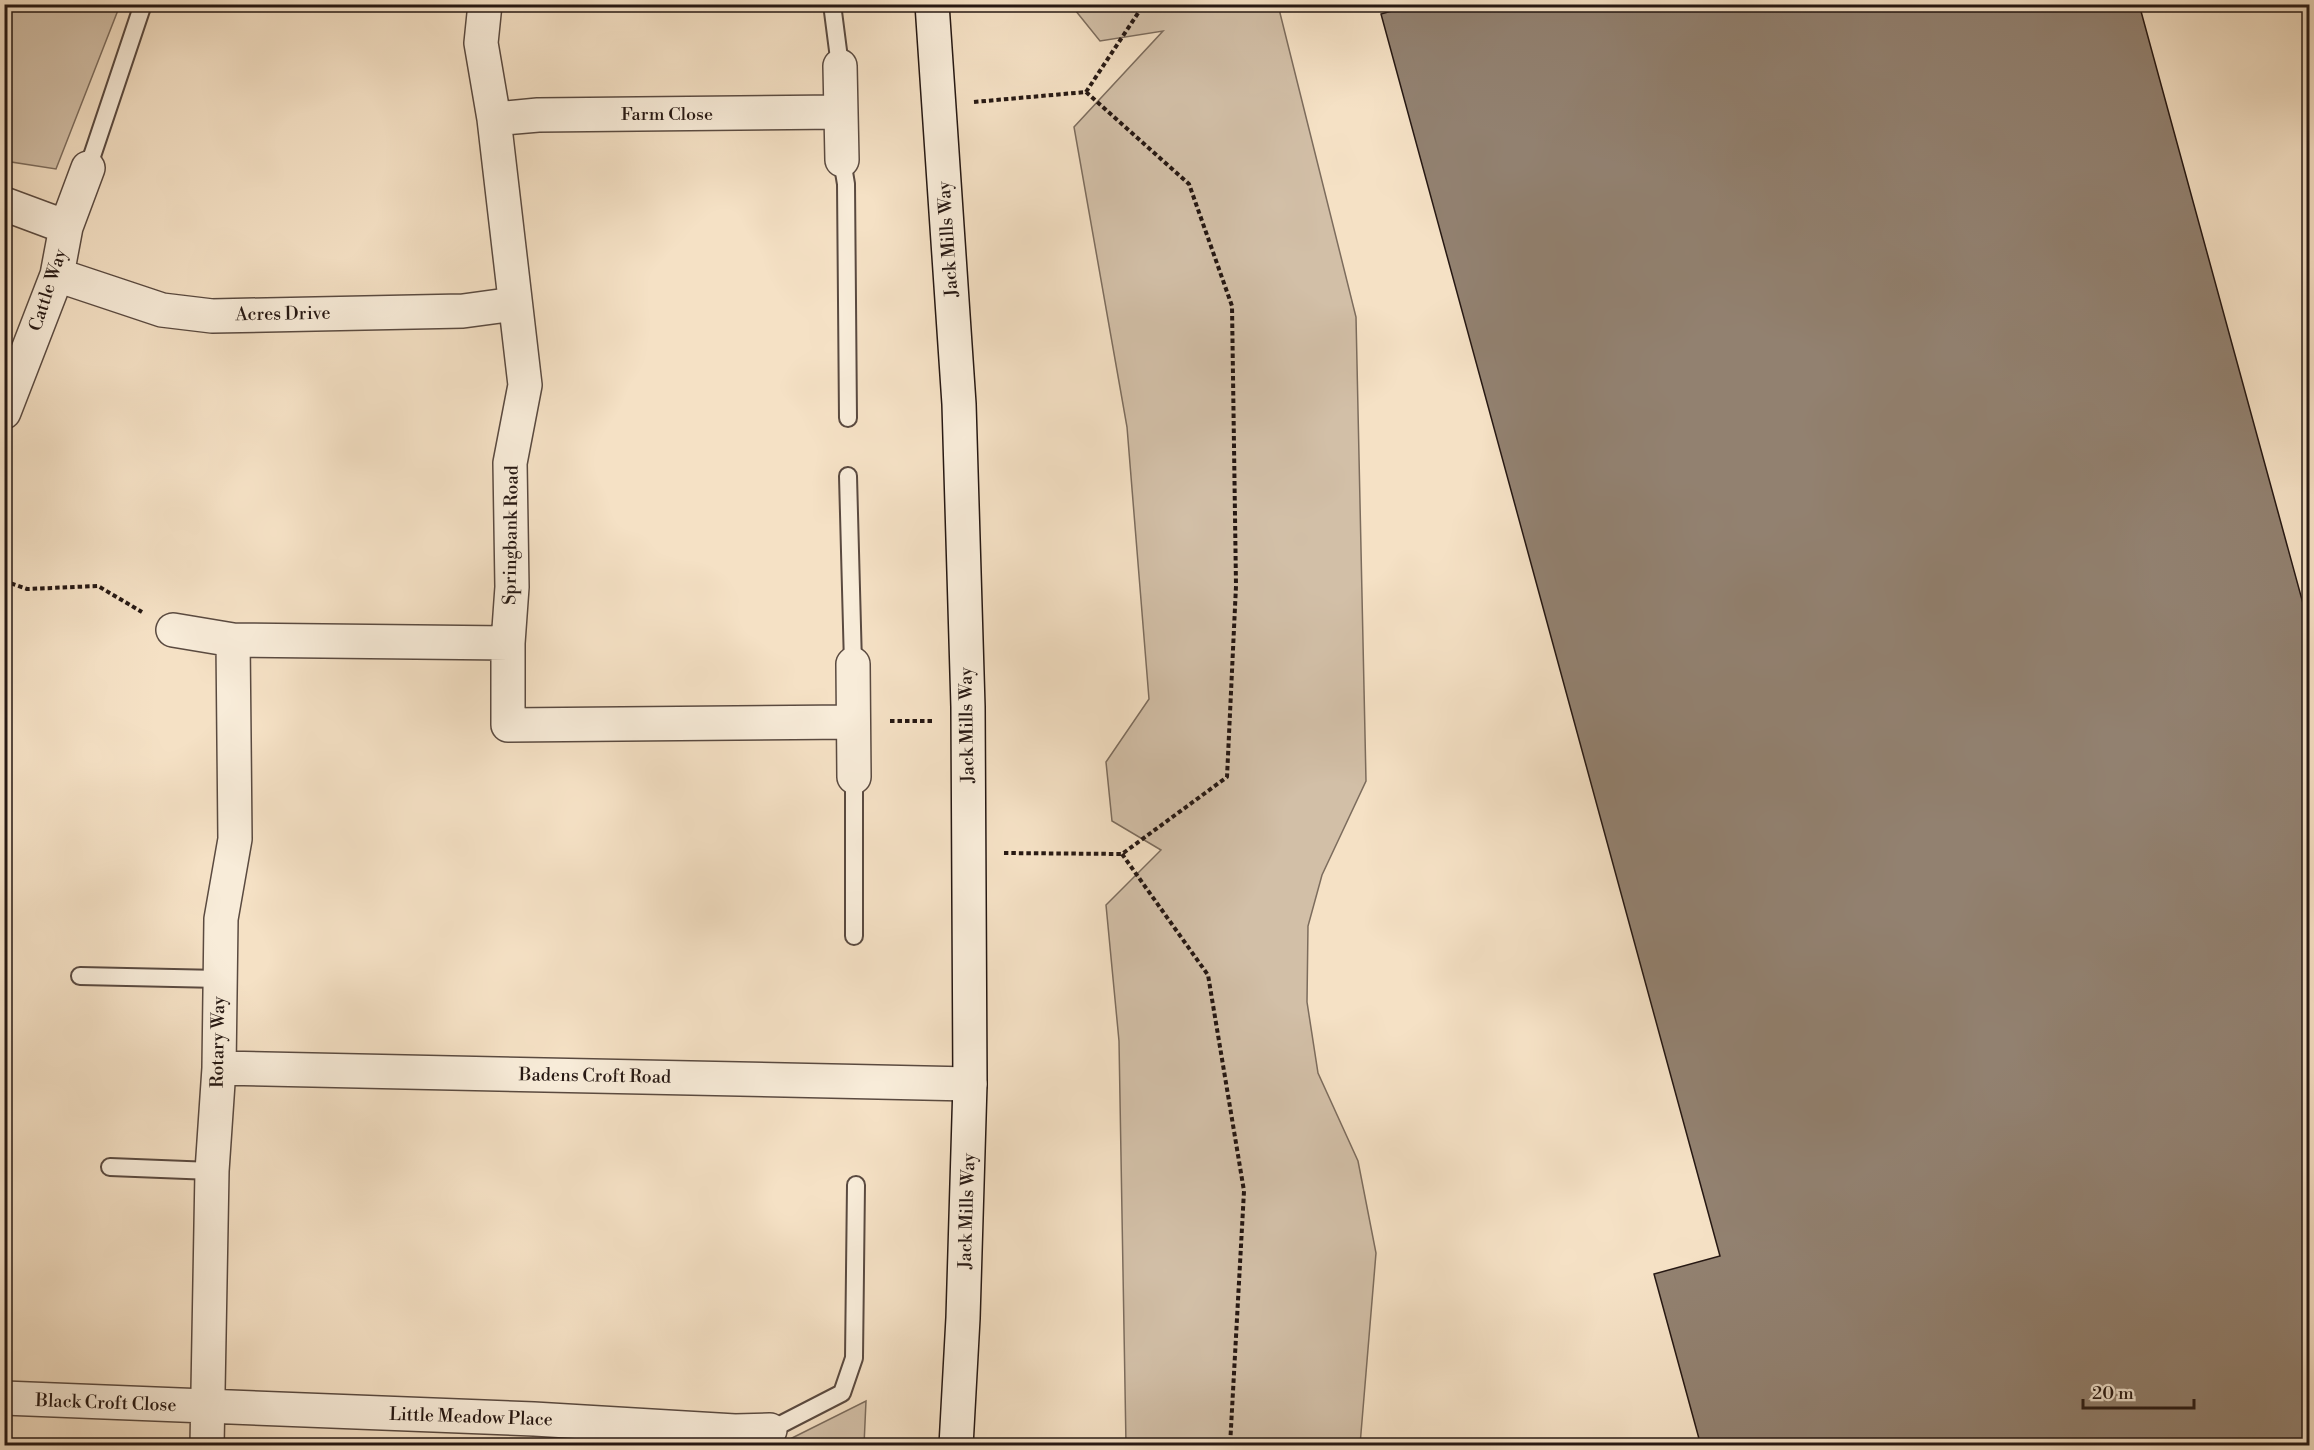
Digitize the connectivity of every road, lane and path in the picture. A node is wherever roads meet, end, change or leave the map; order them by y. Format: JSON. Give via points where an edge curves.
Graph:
{"nodes":[{"id":1,"x":143,"y":4,"type":"edge"},
{"id":2,"x":485,"y":4,"type":"edge"},
{"id":3,"x":832,"y":4,"type":"edge"},
{"id":4,"x":932,"y":4,"type":"edge"},
{"id":5,"x":1144,"y":4,"type":"edge"},
{"id":6,"x":840,"y":66,"type":"joint"},
{"id":7,"x":1086,"y":92,"type":"junction"},
{"id":8,"x":940,"y":104,"type":"junction"},
{"id":9,"x":841,"y":112,"type":"junction"},
{"id":10,"x":494,"y":119,"type":"junction"},
{"id":11,"x":842,"y":160,"type":"joint"},
{"id":12,"x":88,"y":168,"type":"joint"},
{"id":13,"x":4,"y":204,"type":"edge"},
{"id":14,"x":66,"y":227,"type":"junction"},
{"id":15,"x":57,"y":275,"type":"junction"},
{"id":16,"x":515,"y":304,"type":"junction"},
{"id":17,"x":4,"y":412,"type":"edge"},
{"id":18,"x":848,"y":418,"type":"dead end"},
{"id":19,"x":848,"y":476,"type":"dead end"},
{"id":20,"x":4,"y":581,"type":"edge"},
{"id":21,"x":173,"y":630,"type":"joint"},
{"id":22,"x":233,"y":640,"type":"junction"},
{"id":23,"x":508,"y":643,"type":"junction"},
{"id":24,"x":853,"y":664,"type":"joint"},
{"id":25,"x":968,"y":720,"type":"junction"},
{"id":26,"x":853,"y":722,"type":"junction"},
{"id":27,"x":854,"y":777,"type":"joint"},
{"id":28,"x":969,"y":853,"type":"junction"},
{"id":29,"x":1122,"y":854,"type":"junction"},
{"id":30,"x":854,"y":936,"type":"dead end"},
{"id":31,"x":80,"y":976,"type":"dead end"},
{"id":32,"x":220,"y":979,"type":"junction"},
{"id":33,"x":219,"y":1068,"type":"junction"},
{"id":34,"x":970,"y":1084,"type":"junction"},
{"id":35,"x":110,"y":1167,"type":"dead end"},
{"id":36,"x":212,"y":1172,"type":"junction"},
{"id":37,"x":856,"y":1185,"type":"dead end"},
{"id":38,"x":4,"y":1398,"type":"edge"},
{"id":39,"x":208,"y":1407,"type":"junction"},
{"id":40,"x":771,"y":1430,"type":"joint"},
{"id":41,"x":735,"y":1438,"type":"edge"},
{"id":42,"x":207,"y":1446,"type":"edge"},
{"id":43,"x":956,"y":1446,"type":"edge"},
{"id":44,"x":1230,"y":1446,"type":"edge"}],
"edges":[{"from":1,"to":12,"type":"lane"},
{"from":2,"to":10,"type":"street","name":"Springbank Road","via":[[481,43]]},
{"from":3,"to":6,"type":"lane"},
{"from":4,"to":8,"type":"street","name":"Jack Mills Way"},
{"from":5,"to":7,"type":"path"},
{"from":6,"to":9,"type":"street"},
{"from":7,"to":8,"type":"path"},
{"from":7,"to":29,"type":"path","via":[[1189,184],[1232,306],[1236,586],[1227,777]]},
{"from":8,"to":25,"type":"street","name":"Jack Mills Way","via":[[959,404]]},
{"from":9,"to":10,"type":"street","name":"Farm Close","via":[[538,115]]},
{"from":9,"to":11,"type":"street"},
{"from":10,"to":16,"type":"street","name":"Springbank Road"},
{"from":11,"to":18,"type":"lane","via":[[846,184]]},
{"from":12,"to":14,"type":"street","name":"Cattle Way"},
{"from":13,"to":14,"type":"street"},
{"from":14,"to":15,"type":"street","name":"Cattle Way"},
{"from":15,"to":16,"type":"street","name":"Acres Drive","via":[[162,310],[212,316],[463,311]]},
{"from":15,"to":17,"type":"street","name":"Cattle Way"},
{"from":16,"to":23,"type":"street","name":"Springbank Road","via":[[525,384],[510,463],[512,586]]},
{"from":19,"to":24,"type":"lane"},
{"from":20,"to":21,"type":"path","via":[[27,589],[98,586]]},
{"from":21,"to":22,"type":"street"},
{"from":22,"to":23,"type":"street"},
{"from":22,"to":32,"type":"street","name":"Rotary Way","via":[[235,839],[221,919]]},
{"from":23,"to":26,"type":"street","name":"Springbank Road","via":[[508,726]]},
{"from":24,"to":26,"type":"street"},
{"from":25,"to":26,"type":"path"},
{"from":25,"to":28,"type":"street","name":"Jack Mills Way"},
{"from":26,"to":27,"type":"street"},
{"from":27,"to":30,"type":"lane"},
{"from":28,"to":29,"type":"path"},
{"from":28,"to":34,"type":"street","name":"Jack Mills Way"},
{"from":29,"to":44,"type":"path","via":[[1208,975],[1244,1191]]},
{"from":31,"to":32,"type":"lane"},
{"from":32,"to":33,"type":"street","name":"Rotary Way"},
{"from":33,"to":34,"type":"street","name":"Badens Croft Road"},
{"from":33,"to":36,"type":"street","name":"Rotary Way"},
{"from":34,"to":43,"type":"street","name":"Jack Mills Way"},
{"from":35,"to":36,"type":"lane"},
{"from":36,"to":39,"type":"street","name":"Rotary Way"},
{"from":37,"to":40,"type":"lane","via":[[854,1358],[842,1392]]},
{"from":38,"to":39,"type":"street","name":"Black Croft Close"},
{"from":39,"to":41,"type":"street","name":"Little Meadow Place","via":[[534,1419]]},
{"from":39,"to":42,"type":"street","name":"Rotary Way"},
{"from":40,"to":41,"type":"street","name":"Little Meadow Place"}]}
